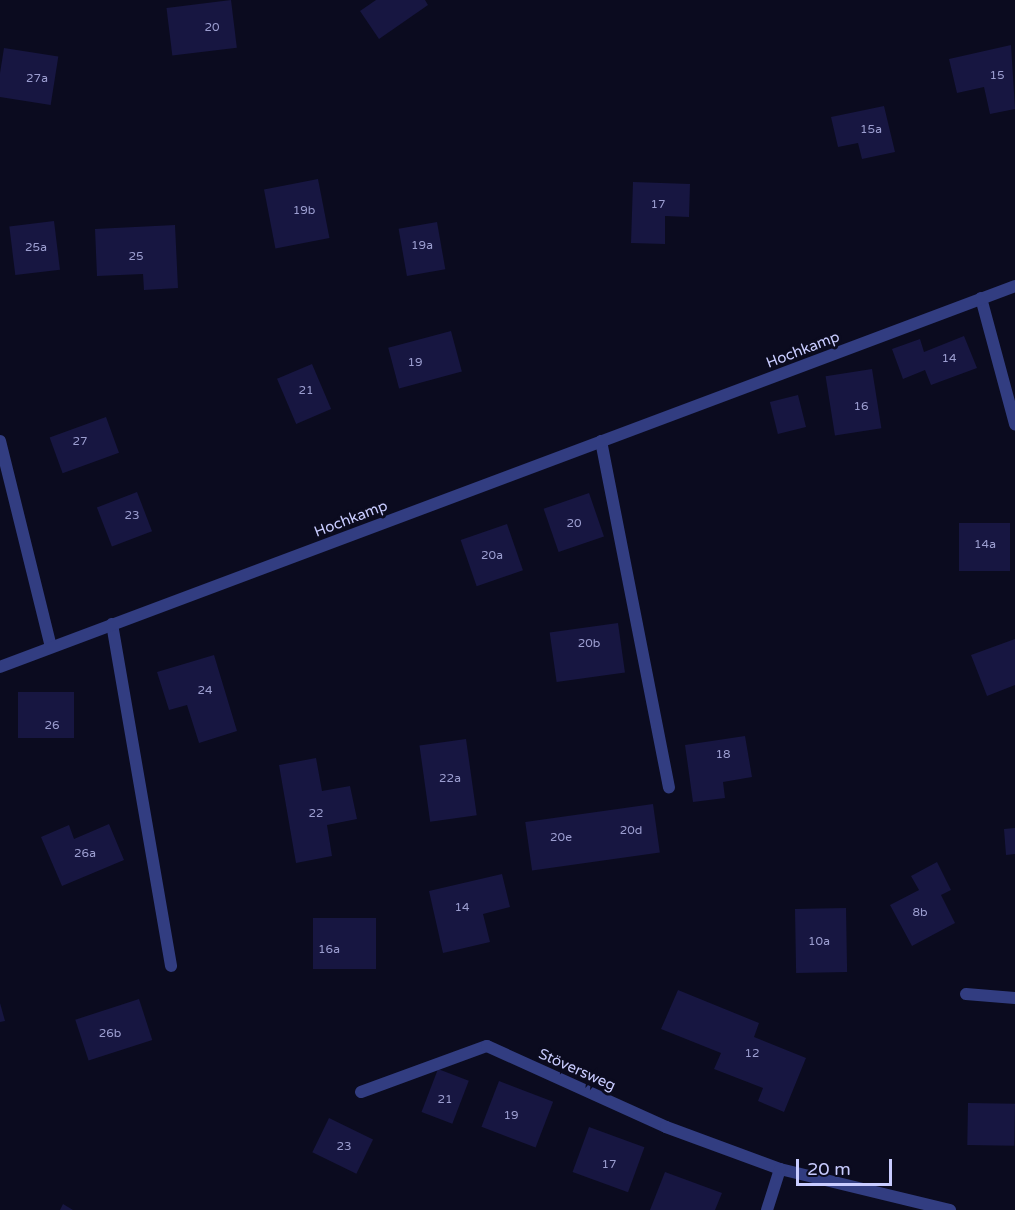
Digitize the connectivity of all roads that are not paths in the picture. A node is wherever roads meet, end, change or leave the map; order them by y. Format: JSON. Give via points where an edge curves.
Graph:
{"nodes":[{"id":1,"x":1015,"y":286,"type":"edge"},
{"id":2,"x":981,"y":298,"type":"junction"},
{"id":3,"x":1015,"y":424,"type":"edge"},
{"id":4,"x":0,"y":441,"type":"edge"},
{"id":5,"x":601,"y":441,"type":"junction"},
{"id":6,"x":112,"y":624,"type":"junction"},
{"id":7,"x":51,"y":647,"type":"junction"},
{"id":8,"x":0,"y":667,"type":"edge"},
{"id":9,"x":669,"y":787,"type":"dead end"},
{"id":10,"x":171,"y":966,"type":"dead end"},
{"id":11,"x":966,"y":994,"type":"dead end"},
{"id":12,"x":1015,"y":998,"type":"edge"},
{"id":13,"x":361,"y":1092,"type":"dead end"},
{"id":14,"x":780,"y":1169,"type":"junction"},
{"id":15,"x":767,"y":1210,"type":"edge"},
{"id":16,"x":950,"y":1210,"type":"edge"}],
"edges":[{"from":1,"to":2,"type":"street","name":"Hochkamp"},
{"from":2,"to":3,"type":"street"},
{"from":2,"to":5,"type":"street","name":"Hochkamp"},
{"from":4,"to":7,"type":"street"},
{"from":5,"to":6,"type":"street","name":"Hochkamp"},
{"from":5,"to":9,"type":"street"},
{"from":6,"to":7,"type":"street","name":"Hochkamp"},
{"from":6,"to":10,"type":"street"},
{"from":7,"to":8,"type":"street","name":"Hochkamp"},
{"from":11,"to":12,"type":"street"},
{"from":13,"to":14,"type":"street","name":"Stöversweg","via":[[487,1046],[666,1128]]},
{"from":14,"to":15,"type":"street"},
{"from":14,"to":16,"type":"street","name":"Stöversweg"}]}
